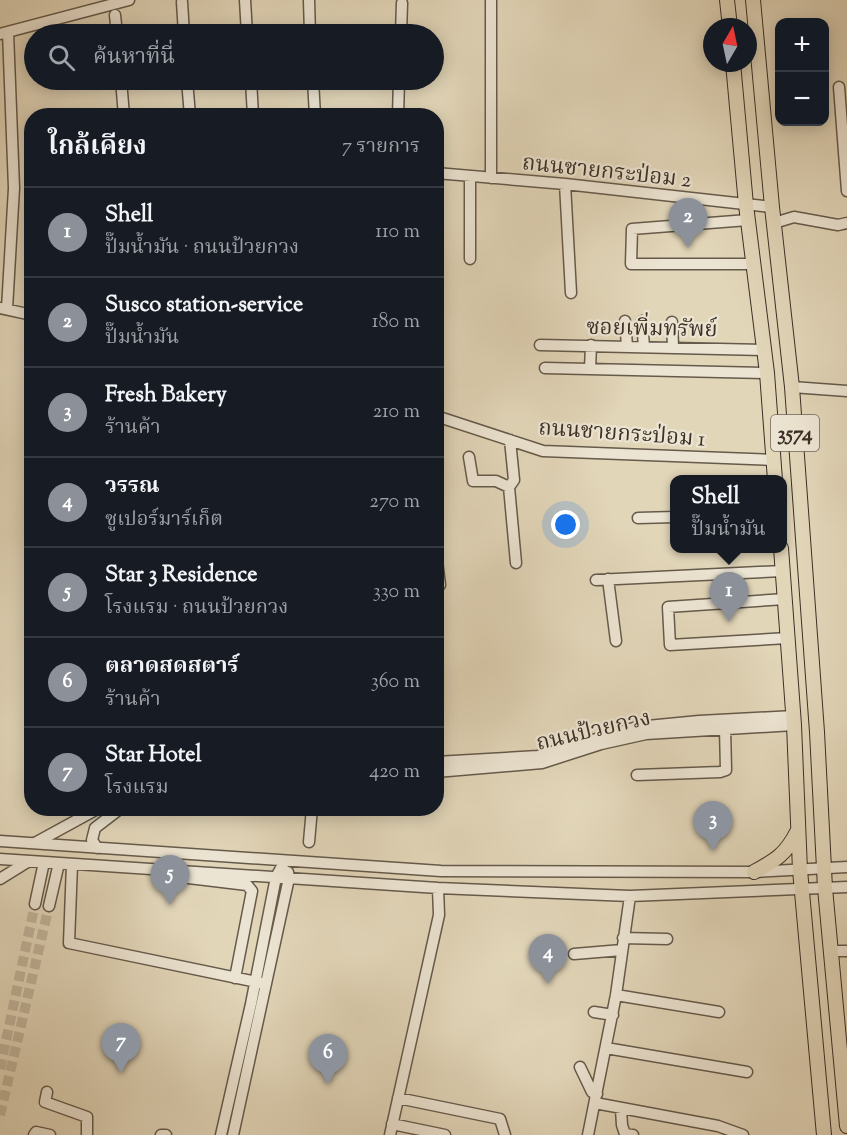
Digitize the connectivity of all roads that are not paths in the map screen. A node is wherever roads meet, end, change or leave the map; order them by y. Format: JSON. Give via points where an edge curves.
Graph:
{"nodes":[{"id":1,"x":129,"y":0,"type":"edge"},
{"id":2,"x":245,"y":0,"type":"edge"},
{"id":3,"x":309,"y":0,"type":"edge"},
{"id":4,"x":492,"y":0,"type":"edge"},
{"id":5,"x":727,"y":0,"type":"edge"},
{"id":6,"x":753,"y":0,"type":"edge"},
{"id":7,"x":182,"y":2,"type":"dead end"},
{"id":8,"x":402,"y":3,"type":"dead end"},
{"id":9,"x":115,"y":15,"type":"dead end"},
{"id":10,"x":729,"y":18,"type":"edge"},
{"id":11,"x":38,"y":24,"type":"edge"},
{"id":12,"x":116,"y":24,"type":"edge"},
{"id":13,"x":183,"y":24,"type":"edge"},
{"id":14,"x":246,"y":24,"type":"edge"},
{"id":15,"x":310,"y":24,"type":"edge"},
{"id":16,"x":401,"y":24,"type":"edge"},
{"id":17,"x":24,"y":28,"type":"edge"},
{"id":18,"x":4,"y":33,"type":"edge"},
{"id":19,"x":734,"y":72,"type":"edge"},
{"id":20,"x":839,"y":87,"type":"dead end"},
{"id":21,"x":122,"y":90,"type":"edge"},
{"id":22,"x":188,"y":90,"type":"edge"},
{"id":23,"x":252,"y":90,"type":"edge"},
{"id":24,"x":314,"y":90,"type":"edge"},
{"id":25,"x":399,"y":90,"type":"edge"},
{"id":26,"x":123,"y":108,"type":"edge"},
{"id":27,"x":189,"y":108,"type":"edge"},
{"id":28,"x":253,"y":108,"type":"edge"},
{"id":29,"x":315,"y":108,"type":"edge"},
{"id":30,"x":398,"y":108,"type":"edge"},
{"id":31,"x":444,"y":174,"type":"edge"},
{"id":32,"x":470,"y":176,"type":"junction"},
{"id":33,"x":491,"y":178,"type":"junction"},
{"id":34,"x":565,"y":184,"type":"junction"},
{"id":35,"x":847,"y":191,"type":"edge"},
{"id":36,"x":746,"y":205,"type":"junction"},
{"id":37,"x":772,"y":207,"type":"junction"},
{"id":38,"x":748,"y":220,"type":"junction"},
{"id":39,"x":774,"y":223,"type":"junction"},
{"id":40,"x":847,"y":223,"type":"edge"},
{"id":41,"x":470,"y":260,"type":"dead end"},
{"id":42,"x":753,"y":264,"type":"junction"},
{"id":43,"x":4,"y":274,"type":"edge"},
{"id":44,"x":571,"y":293,"type":"dead end"},
{"id":45,"x":3,"y":309,"type":"edge"},
{"id":46,"x":24,"y":313,"type":"edge"},
{"id":47,"x":625,"y":321,"type":"dead end"},
{"id":48,"x":642,"y":321,"type":"dead end"},
{"id":49,"x":672,"y":322,"type":"dead end"},
{"id":50,"x":540,"y":345,"type":"dead end"},
{"id":51,"x":591,"y":345,"type":"junction"},
{"id":52,"x":627,"y":346,"type":"junction"},
{"id":53,"x":644,"y":347,"type":"junction"},
{"id":54,"x":673,"y":347,"type":"junction"},
{"id":55,"x":764,"y":350,"type":"junction"},
{"id":56,"x":545,"y":368,"type":"dead end"},
{"id":57,"x":590,"y":369,"type":"junction"},
{"id":58,"x":767,"y":373,"type":"junction"},
{"id":59,"x":792,"y":387,"type":"junction"},
{"id":60,"x":847,"y":391,"type":"edge"},
{"id":61,"x":444,"y":419,"type":"edge"},
{"id":62,"x":510,"y":440,"type":"junction"},
{"id":63,"x":469,"y":457,"type":"dead end"},
{"id":64,"x":774,"y":460,"type":"junction"},
{"id":65,"x":776,"y":475,"type":"edge"},
{"id":66,"x":509,"y":487,"type":"junction"},
{"id":67,"x":670,"y":517,"type":"edge"},
{"id":68,"x":638,"y":518,"type":"dead end"},
{"id":69,"x":781,"y":553,"type":"edge"},
{"id":70,"x":516,"y":563,"type":"dead end"},
{"id":71,"x":783,"y":571,"type":"junction"},
{"id":72,"x":608,"y":579,"type":"junction"},
{"id":73,"x":596,"y":580,"type":"dead end"},
{"id":74,"x":784,"y":598,"type":"junction"},
{"id":75,"x":788,"y":638,"type":"junction"},
{"id":76,"x":616,"y":641,"type":"dead end"},
{"id":77,"x":794,"y":721,"type":"junction"},
{"id":78,"x":725,"y":728,"type":"junction"},
{"id":79,"x":444,"y":762,"type":"edge"},
{"id":80,"x":444,"y":771,"type":"edge"},
{"id":81,"x":637,"y":775,"type":"dead end"},
{"id":82,"x":84,"y":816,"type":"edge"},
{"id":83,"x":101,"y":816,"type":"edge"},
{"id":84,"x":110,"y":816,"type":"edge"},
{"id":85,"x":311,"y":816,"type":"edge"},
{"id":86,"x":103,"y":821,"type":"junction"},
{"id":87,"x":798,"y":830,"type":"junction"},
{"id":88,"x":0,"y":841,"type":"edge"},
{"id":89,"x":309,"y":842,"type":"dead end"},
{"id":90,"x":34,"y":843,"type":"junction"},
{"id":91,"x":97,"y":848,"type":"junction"},
{"id":92,"x":0,"y":859,"type":"edge"},
{"id":93,"x":30,"y":861,"type":"junction"},
{"id":94,"x":285,"y":861,"type":"junction"},
{"id":95,"x":44,"y":862,"type":"junction"},
{"id":96,"x":59,"y":863,"type":"junction"},
{"id":97,"x":72,"y":864,"type":"junction"},
{"id":98,"x":847,"y":867,"type":"edge"},
{"id":99,"x":823,"y":868,"type":"junction"},
{"id":100,"x":800,"y":870,"type":"junction"},
{"id":101,"x":174,"y":871,"type":"junction"},
{"id":102,"x":754,"y":872,"type":"junction"},
{"id":103,"x":276,"y":878,"type":"junction"},
{"id":104,"x":290,"y":878,"type":"junction"},
{"id":105,"x":0,"y":879,"type":"edge"},
{"id":106,"x":847,"y":886,"type":"edge"},
{"id":107,"x":438,"y":888,"type":"junction"},
{"id":108,"x":825,"y":888,"type":"junction"},
{"id":109,"x":802,"y":889,"type":"junction"},
{"id":110,"x":630,"y":896,"type":"junction"},
{"id":111,"x":35,"y":904,"type":"tunnel mouth"},
{"id":112,"x":49,"y":906,"type":"tunnel mouth"},
{"id":113,"x":623,"y":938,"type":"junction"},
{"id":114,"x":667,"y":939,"type":"dead end"},
{"id":115,"x":622,"y":950,"type":"junction"},
{"id":116,"x":831,"y":951,"type":"junction"},
{"id":117,"x":847,"y":951,"type":"edge"},
{"id":118,"x":574,"y":954,"type":"dead end"},
{"id":119,"x":235,"y":978,"type":"junction"},
{"id":120,"x":261,"y":983,"type":"junction"},
{"id":121,"x":616,"y":995,"type":"junction"},
{"id":122,"x":594,"y":1012,"type":"dead end"},
{"id":123,"x":719,"y":1012,"type":"dead end"},
{"id":124,"x":613,"y":1015,"type":"junction"},
{"id":125,"x":843,"y":1042,"type":"edge"},
{"id":126,"x":606,"y":1048,"type":"junction"},
{"id":127,"x":580,"y":1067,"type":"dead end"},
{"id":128,"x":747,"y":1072,"type":"dead end"},
{"id":129,"x":47,"y":1092,"type":"dead end"},
{"id":130,"x":398,"y":1098,"type":"junction"},
{"id":131,"x":596,"y":1099,"type":"junction"},
{"id":132,"x":621,"y":1109,"type":"junction"},
{"id":133,"x":847,"y":1126,"type":"edge"},
{"id":134,"x":391,"y":1130,"type":"edge"},
{"id":135,"x":34,"y":1135,"type":"edge"},
{"id":136,"x":50,"y":1135,"type":"edge"},
{"id":137,"x":87,"y":1135,"type":"edge"},
{"id":138,"x":161,"y":1135,"type":"edge"},
{"id":139,"x":166,"y":1135,"type":"edge"},
{"id":140,"x":221,"y":1135,"type":"edge"},
{"id":141,"x":233,"y":1135,"type":"edge"},
{"id":142,"x":445,"y":1135,"type":"edge"},
{"id":143,"x":505,"y":1135,"type":"edge"},
{"id":144,"x":588,"y":1135,"type":"edge"},
{"id":145,"x":633,"y":1135,"type":"edge"},
{"id":146,"x":743,"y":1135,"type":"edge"},
{"id":147,"x":824,"y":1135,"type":"edge"}],
"edges":[{"from":1,"to":11,"type":"street"},
{"from":2,"to":14,"type":"street"},
{"from":3,"to":15,"type":"street"},
{"from":4,"to":33,"type":"street"},
{"from":5,"to":10,"type":"main road"},
{"from":6,"to":37,"type":"main road","number":"3574"},
{"from":7,"to":13,"type":"street"},
{"from":8,"to":16,"type":"street"},
{"from":9,"to":12,"type":"street"},
{"from":17,"to":18,"type":"street"},
{"from":18,"to":43,"type":"street","via":[[14,188]]},
{"from":19,"to":36,"type":"main road","number":"3574"},
{"from":20,"to":35,"type":"street"},
{"from":21,"to":26,"type":"street"},
{"from":22,"to":27,"type":"street"},
{"from":23,"to":28,"type":"street"},
{"from":24,"to":29,"type":"street"},
{"from":25,"to":30,"type":"street"},
{"from":31,"to":32,"type":"street","name":"ถนนชายกระป่อม 2"},
{"from":32,"to":33,"type":"street","name":"ถนนชายกระป่อม 2"},
{"from":32,"to":41,"type":"street"},
{"from":33,"to":34,"type":"street","name":"ถนนชายกระป่อม 2"},
{"from":34,"to":36,"type":"street","name":"ถนนชายกระป่อม 2"},
{"from":34,"to":44,"type":"street"},
{"from":36,"to":37,"type":"street","name":"ถนนชายกระป่อม 2"},
{"from":36,"to":38,"type":"main road","number":"3574"},
{"from":37,"to":39,"type":"main road","number":"3574"},
{"from":38,"to":42,"type":"main road","number":"3574"},
{"from":38,"to":42,"type":"street","via":[[632,229],[630,264]]},
{"from":39,"to":40,"type":"street","via":[[794,217]]},
{"from":39,"to":59,"type":"main road","number":"3574"},
{"from":42,"to":55,"type":"main road","number":"3574"},
{"from":43,"to":45,"type":"street"},
{"from":45,"to":46,"type":"street"},
{"from":47,"to":52,"type":"street"},
{"from":48,"to":53,"type":"street"},
{"from":49,"to":54,"type":"street"},
{"from":50,"to":51,"type":"street","name":"ซอยเพิ่มทรัพย์"},
{"from":51,"to":52,"type":"street","name":"ซอยเพิ่มทรัพย์"},
{"from":51,"to":57,"type":"street"},
{"from":52,"to":53,"type":"street","name":"ซอยเพิ่มทรัพย์"},
{"from":53,"to":54,"type":"street","name":"ซอยเพิ่มทรัพย์"},
{"from":54,"to":55,"type":"street","name":"ซอยเพิ่มทรัพย์"},
{"from":55,"to":58,"type":"main road","number":"3574"},
{"from":56,"to":57,"type":"street"},
{"from":57,"to":58,"type":"street"},
{"from":58,"to":64,"type":"main road","number":"3574"},
{"from":59,"to":60,"type":"street"},
{"from":59,"to":99,"type":"main road","number":"3574"},
{"from":61,"to":62,"type":"street","name":"ถนนชายกระป่อม 1"},
{"from":62,"to":64,"type":"street","name":"ถนนชายกระป่อม 1","via":[[543,451]]},
{"from":62,"to":66,"type":"street","via":[[514,480]]},
{"from":63,"to":66,"type":"street","via":[[473,481],[496,481]]},
{"from":64,"to":65,"type":"main road","number":"3574"},
{"from":66,"to":70,"type":"street"},
{"from":67,"to":68,"type":"street"},
{"from":69,"to":71,"type":"main road"},
{"from":71,"to":72,"type":"street"},
{"from":71,"to":74,"type":"main road"},
{"from":72,"to":73,"type":"street"},
{"from":72,"to":76,"type":"street"},
{"from":74,"to":75,"type":"main road"},
{"from":74,"to":75,"type":"street","via":[[668,607],[670,645]]},
{"from":75,"to":77,"type":"main road"},
{"from":77,"to":78,"type":"street","name":"ถนนป้วยกวง"},
{"from":77,"to":79,"type":"street","name":"ถนนป้วยกวง","via":[[699,721],[637,727],[538,756]]},
{"from":77,"to":87,"type":"main road"},
{"from":78,"to":80,"type":"street","name":"ถนนป้วยกวง","via":[[646,734],[542,763]]},
{"from":78,"to":81,"type":"street","via":[[726,770]]},
{"from":82,"to":90,"type":"street"},
{"from":83,"to":86,"type":"street"},
{"from":84,"to":86,"type":"street"},
{"from":85,"to":89,"type":"street"},
{"from":86,"to":91,"type":"street","via":[[92,834]]},
{"from":87,"to":100,"type":"main road"},
{"from":87,"to":102,"type":"main road","via":[[779,858]]},
{"from":88,"to":90,"type":"street"},
{"from":90,"to":91,"type":"street"},
{"from":91,"to":94,"type":"street"},
{"from":92,"to":93,"type":"street"},
{"from":93,"to":95,"type":"street"},
{"from":93,"to":105,"type":"street"},
{"from":94,"to":102,"type":"street","via":[[441,871]]},
{"from":94,"to":103,"type":"street"},
{"from":94,"to":104,"type":"street"},
{"from":95,"to":96,"type":"street"},
{"from":95,"to":111,"type":"street"},
{"from":96,"to":97,"type":"street"},
{"from":96,"to":112,"type":"street"},
{"from":97,"to":101,"type":"street"},
{"from":97,"to":119,"type":"street","via":[[69,943]]},
{"from":98,"to":99,"type":"street"},
{"from":99,"to":100,"type":"street"},
{"from":99,"to":108,"type":"main road","number":"3574"},
{"from":100,"to":102,"type":"street"},
{"from":100,"to":109,"type":"main road"},
{"from":101,"to":103,"type":"street"},
{"from":101,"to":119,"type":"street","via":[[184,878],[247,885],[252,891]]},
{"from":103,"to":104,"type":"street"},
{"from":103,"to":120,"type":"street"},
{"from":104,"to":107,"type":"street"},
{"from":104,"to":120,"type":"street"},
{"from":106,"to":108,"type":"street"},
{"from":107,"to":110,"type":"street"},
{"from":107,"to":130,"type":"street","via":[[440,915]]},
{"from":108,"to":109,"type":"street"},
{"from":108,"to":116,"type":"main road","number":"3574"},
{"from":109,"to":110,"type":"street"},
{"from":109,"to":147,"type":"main road"},
{"from":110,"to":113,"type":"street"},
{"from":113,"to":114,"type":"street"},
{"from":113,"to":115,"type":"street"},
{"from":115,"to":118,"type":"street"},
{"from":115,"to":121,"type":"street"},
{"from":116,"to":117,"type":"street"},
{"from":116,"to":125,"type":"main road","number":"3574"},
{"from":119,"to":120,"type":"street"},
{"from":120,"to":140,"type":"street"},
{"from":120,"to":141,"type":"street"},
{"from":121,"to":123,"type":"street"},
{"from":121,"to":124,"type":"street"},
{"from":122,"to":124,"type":"street"},
{"from":124,"to":126,"type":"street"},
{"from":125,"to":133,"type":"main road","number":"3574"},
{"from":126,"to":128,"type":"street"},
{"from":126,"to":131,"type":"street"},
{"from":127,"to":131,"type":"street"},
{"from":129,"to":137,"type":"street","via":[[45,1102],[87,1117]]},
{"from":130,"to":134,"type":"street"},
{"from":130,"to":143,"type":"street","via":[[500,1119]]},
{"from":131,"to":132,"type":"street"},
{"from":131,"to":144,"type":"street"},
{"from":132,"to":145,"type":"street","via":[[625,1134]]},
{"from":132,"to":146,"type":"street","via":[[718,1126]]},
{"from":134,"to":142,"type":"street"},
{"from":135,"to":136,"type":"street"},
{"from":138,"to":139,"type":"street"}]}
